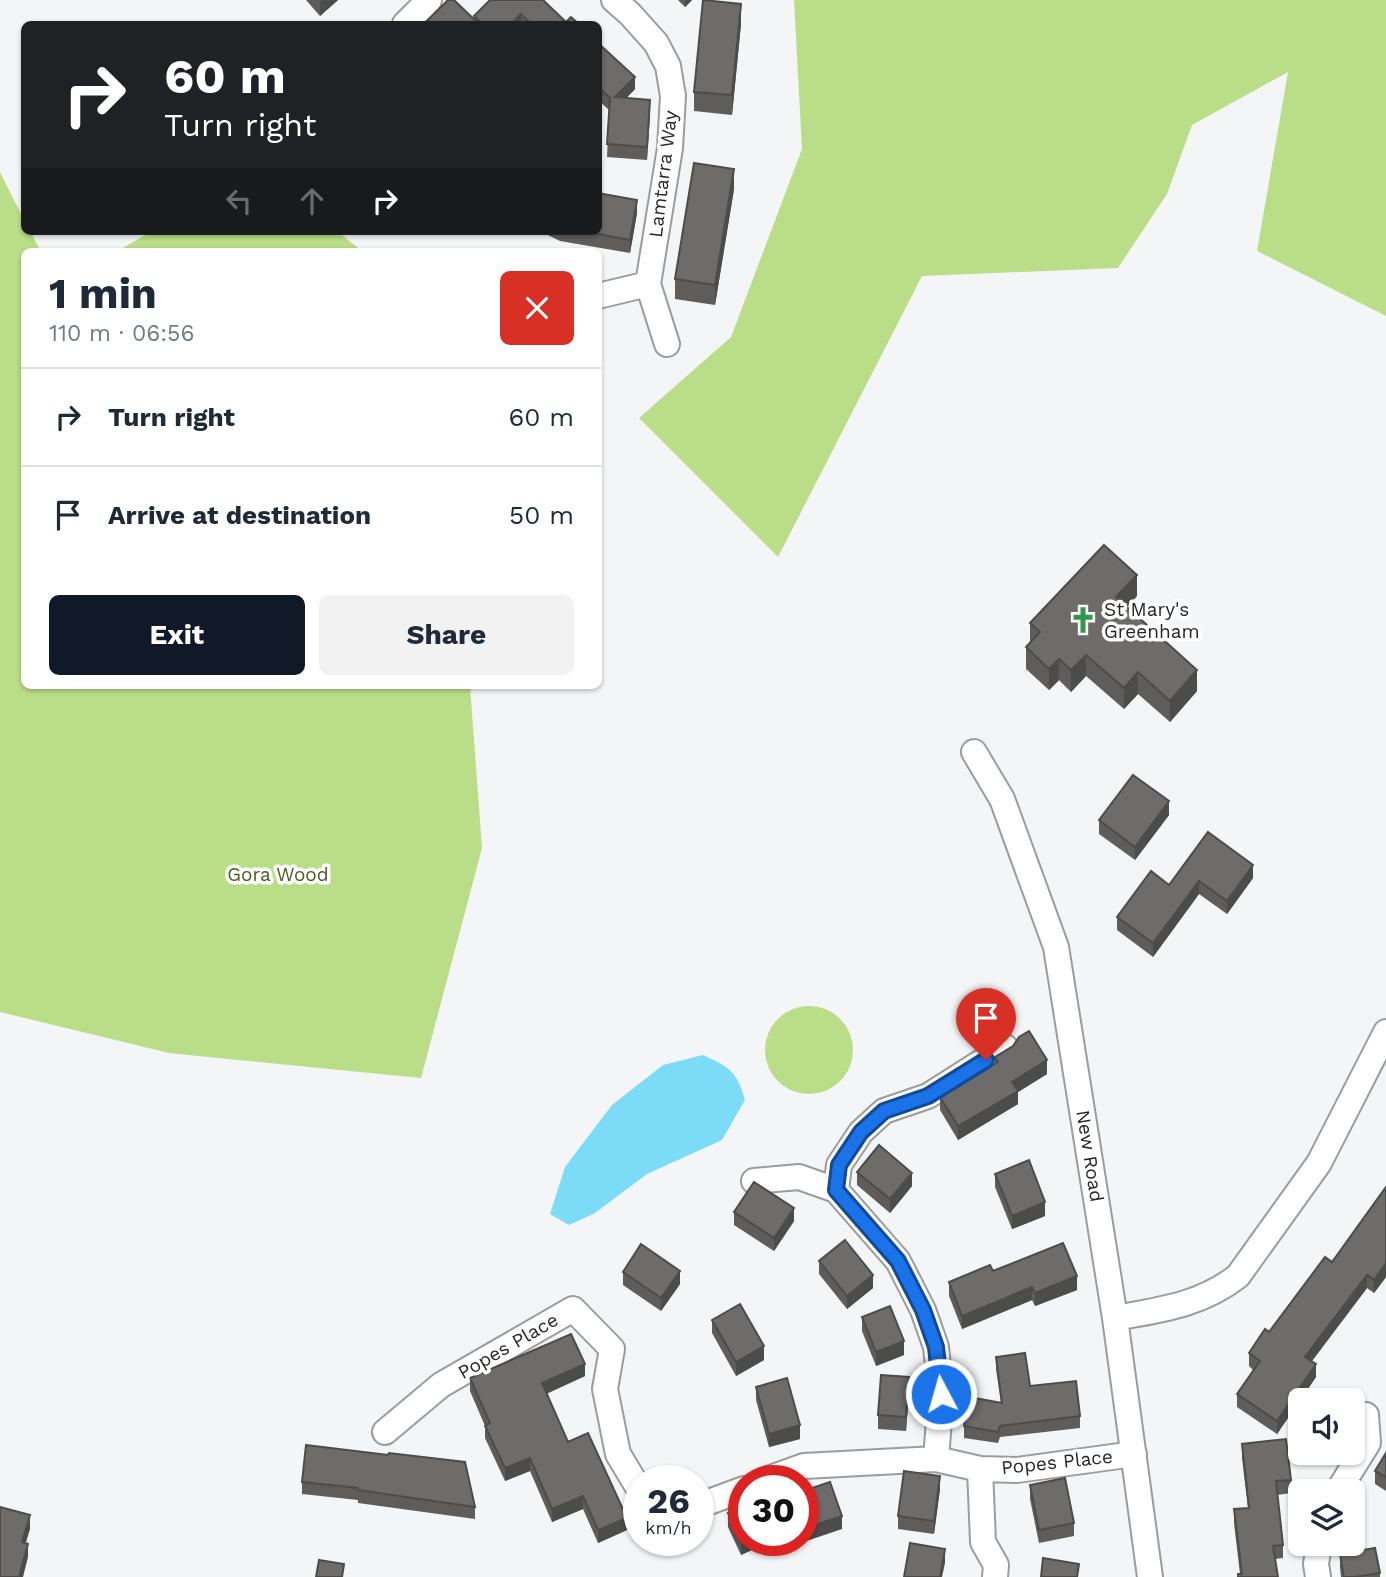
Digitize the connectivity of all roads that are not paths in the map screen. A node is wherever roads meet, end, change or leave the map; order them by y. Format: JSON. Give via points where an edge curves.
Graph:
{"nodes":[{"id":1,"x":429,"y":0,"type":"edge"},
{"id":2,"x":614,"y":0,"type":"edge"},
{"id":3,"x":408,"y":21,"type":"edge"},
{"id":4,"x":648,"y":284,"type":"junction"},
{"id":5,"x":602,"y":295,"type":"edge"},
{"id":6,"x":667,"y":344,"type":"dead end"},
{"id":7,"x":974,"y":752,"type":"dead end"},
{"id":8,"x":1386,"y":1032,"type":"edge"},
{"id":9,"x":1005,"y":1047,"type":"edge"},
{"id":10,"x":754,"y":1181,"type":"edge"},
{"id":11,"x":836,"y":1190,"type":"junction"},
{"id":12,"x":1115,"y":1318,"type":"junction"},
{"id":13,"x":1366,"y":1415,"type":"dead end"},
{"id":14,"x":385,"y":1432,"type":"dead end"},
{"id":15,"x":1134,"y":1454,"type":"junction"},
{"id":16,"x":936,"y":1459,"type":"junction"},
{"id":17,"x":625,"y":1465,"type":"edge"},
{"id":18,"x":819,"y":1465,"type":"edge"},
{"id":19,"x":980,"y":1469,"type":"junction"},
{"id":20,"x":1346,"y":1479,"type":"edge"},
{"id":21,"x":1317,"y":1556,"type":"edge"},
{"id":22,"x":995,"y":1577,"type":"edge"},
{"id":23,"x":1150,"y":1577,"type":"edge"},
{"id":24,"x":1318,"y":1577,"type":"edge"}],
"edges":[{"from":1,"to":3,"type":"street"},
{"from":2,"to":4,"type":"street","name":"Lamtarra Way","via":[[656,43],[668,66],[673,96],[670,148]]},
{"from":4,"to":5,"type":"street"},
{"from":4,"to":6,"type":"street","name":"Lamtarra Way"},
{"from":7,"to":12,"type":"street","name":"New Road","via":[[1002,799],[1056,947]]},
{"from":8,"to":12,"type":"street","via":[[1319,1163],[1238,1276],[1190,1303]]},
{"from":9,"to":11,"type":"street","via":[[928,1096],[884,1111],[861,1132],[839,1165]]},
{"from":10,"to":11,"type":"street","via":[[799,1177]]},
{"from":11,"to":16,"type":"street","via":[[898,1261],[923,1310],[936,1347],[941,1394]]},
{"from":12,"to":15,"type":"street","name":"New Road"},
{"from":13,"to":20,"type":"street","via":[[1368,1443]]},
{"from":14,"to":17,"type":"street","name":"Popes Place","via":[[441,1385],[573,1309],[612,1349],[605,1389],[618,1454]]},
{"from":15,"to":19,"type":"street","name":"Popes Place","via":[[1017,1469]]},
{"from":15,"to":23,"type":"street","name":"New Road"},
{"from":16,"to":18,"type":"street","name":"Popes Place"},
{"from":16,"to":19,"type":"street","name":"Popes Place"},
{"from":19,"to":22,"type":"street","name":"Popes Place","via":[[983,1542],[996,1565]]},
{"from":21,"to":24,"type":"street"}]}
